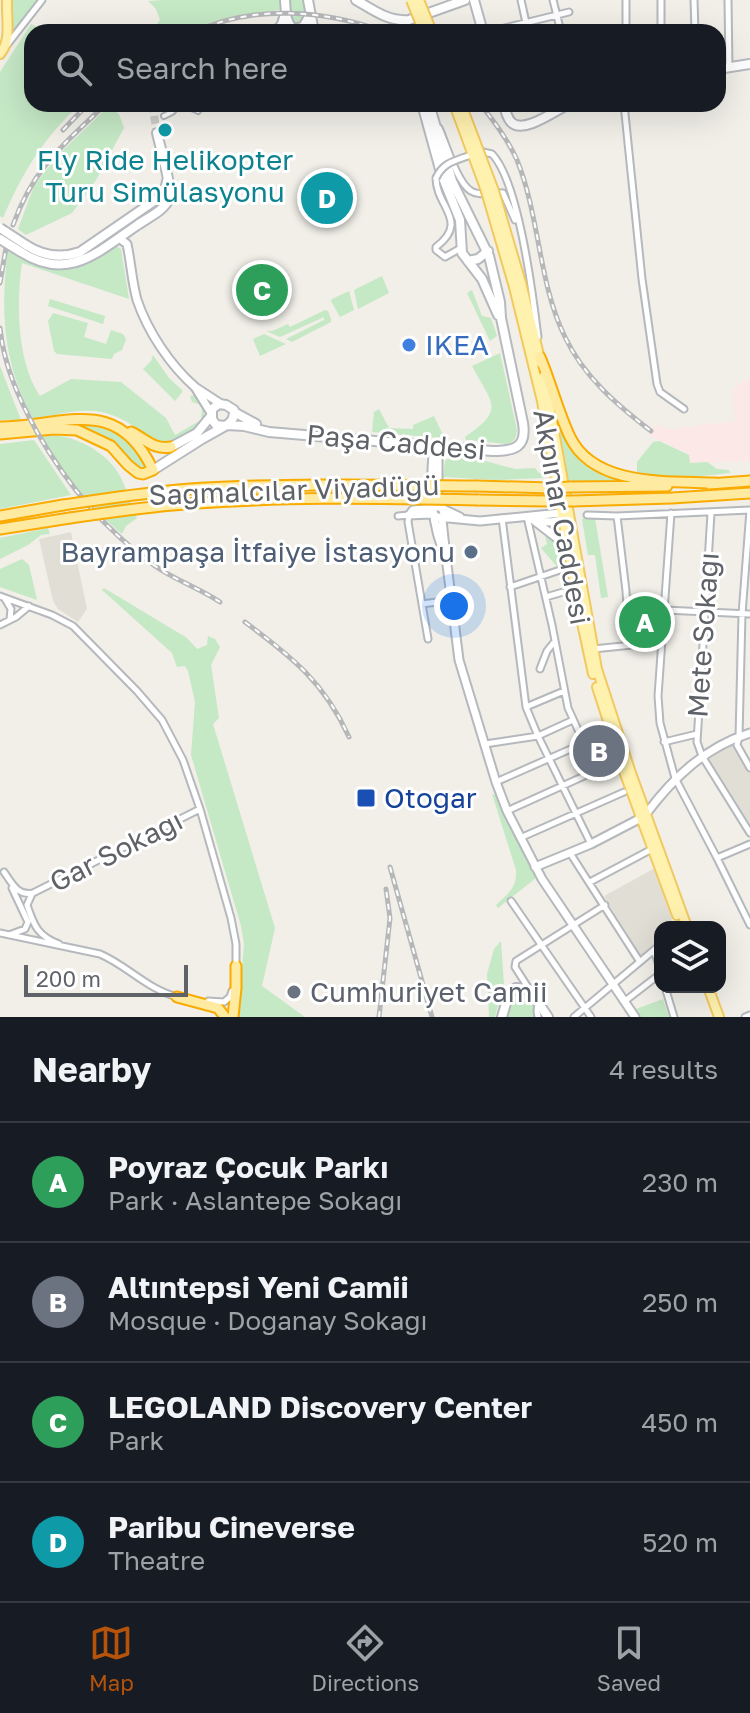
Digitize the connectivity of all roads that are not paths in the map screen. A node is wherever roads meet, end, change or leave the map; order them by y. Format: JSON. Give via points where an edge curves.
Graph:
{"nodes":[{"id":1,"x":4,"y":0,"type":"edge"},
{"id":2,"x":42,"y":0,"type":"edge"},
{"id":3,"x":308,"y":0,"type":"edge"},
{"id":4,"x":356,"y":0,"type":"edge"},
{"id":5,"x":411,"y":0,"type":"edge"},
{"id":6,"x":419,"y":0,"type":"edge"},
{"id":7,"x":465,"y":0,"type":"edge"},
{"id":8,"x":474,"y":0,"type":"edge"},
{"id":9,"x":521,"y":0,"type":"edge"},
{"id":10,"x":553,"y":0,"type":"edge"},
{"id":11,"x":626,"y":0,"type":"edge"},
{"id":12,"x":661,"y":0,"type":"edge"},
{"id":13,"x":694,"y":0,"type":"edge"},
{"id":14,"x":728,"y":0,"type":"edge"},
{"id":15,"x":285,"y":5,"type":"edge"},
{"id":16,"x":569,"y":12,"type":"dead end"},
{"id":17,"x":310,"y":15,"type":"junction"},
{"id":18,"x":557,"y":15,"type":"junction"},
{"id":19,"x":526,"y":23,"type":"junction"},
{"id":20,"x":289,"y":24,"type":"edge"},
{"id":21,"x":306,"y":24,"type":"edge"},
{"id":22,"x":312,"y":24,"type":"edge"},
{"id":23,"x":421,"y":24,"type":"edge"},
{"id":24,"x":429,"y":24,"type":"edge"},
{"id":25,"x":483,"y":24,"type":"edge"},
{"id":26,"x":522,"y":24,"type":"edge"},
{"id":27,"x":559,"y":24,"type":"edge"},
{"id":28,"x":626,"y":24,"type":"edge"},
{"id":29,"x":661,"y":24,"type":"edge"},
{"id":30,"x":695,"y":24,"type":"edge"},
{"id":31,"x":2,"y":52,"type":"edge"},
{"id":32,"x":750,"y":64,"type":"edge"},
{"id":33,"x":726,"y":68,"type":"edge"},
{"id":34,"x":729,"y":68,"type":"junction"},
{"id":35,"x":172,"y":112,"type":"edge"},
{"id":36,"x":424,"y":112,"type":"edge"},
{"id":37,"x":457,"y":112,"type":"edge"},
{"id":38,"x":464,"y":112,"type":"edge"},
{"id":39,"x":507,"y":112,"type":"edge"},
{"id":40,"x":552,"y":112,"type":"edge"},
{"id":41,"x":625,"y":112,"type":"edge"},
{"id":42,"x":432,"y":114,"type":"joint"},
{"id":43,"x":548,"y":114,"type":"joint"},
{"id":44,"x":164,"y":116,"type":"dead end"},
{"id":45,"x":157,"y":133,"type":"tunnel mouth"},
{"id":46,"x":518,"y":224,"type":"junction"},
{"id":47,"x":0,"y":228,"type":"edge"},
{"id":48,"x":116,"y":234,"type":"junction"},
{"id":49,"x":481,"y":238,"type":"junction"},
{"id":50,"x":0,"y":239,"type":"edge"},
{"id":51,"x":462,"y":248,"type":"junction"},
{"id":52,"x":23,"y":249,"type":"junction"},
{"id":53,"x":488,"y":251,"type":"junction"},
{"id":54,"x":468,"y":261,"type":"junction"},
{"id":55,"x":518,"y":285,"type":"junction"},
{"id":56,"x":501,"y":318,"type":"junction"},
{"id":57,"x":540,"y":357,"type":"junction"},
{"id":58,"x":195,"y":387,"type":"junction"},
{"id":59,"x":221,"y":404,"type":"junction"},
{"id":60,"x":684,"y":409,"type":"dead end"},
{"id":61,"x":234,"y":412,"type":"junction"},
{"id":62,"x":211,"y":414,"type":"junction"},
{"id":63,"x":226,"y":426,"type":"junction"},
{"id":64,"x":0,"y":427,"type":"edge"},
{"id":65,"x":124,"y":431,"type":"junction"},
{"id":66,"x":284,"y":432,"type":"junction"},
{"id":67,"x":0,"y":434,"type":"edge"},
{"id":68,"x":416,"y":443,"type":"junction"},
{"id":69,"x":436,"y":446,"type":"junction"},
{"id":70,"x":171,"y":447,"type":"joint"},
{"id":71,"x":456,"y":447,"type":"junction"},
{"id":72,"x":435,"y":461,"type":"junction"},
{"id":73,"x":153,"y":470,"type":"junction"},
{"id":74,"x":750,"y":481,"type":"edge"},
{"id":75,"x":715,"y":483,"type":"junction"},
{"id":76,"x":750,"y":493,"type":"edge"},
{"id":77,"x":750,"y":510,"type":"edge"},
{"id":78,"x":438,"y":512,"type":"junction"},
{"id":79,"x":671,"y":513,"type":"junction"},
{"id":80,"x":711,"y":513,"type":"junction"},
{"id":81,"x":409,"y":515,"type":"junction"},
{"id":82,"x":587,"y":515,"type":"dead end"},
{"id":83,"x":0,"y":516,"type":"edge"},
{"id":84,"x":398,"y":516,"type":"dead end"},
{"id":85,"x":564,"y":516,"type":"junction"},
{"id":86,"x":617,"y":516,"type":"junction"},
{"id":87,"x":502,"y":518,"type":"junction"},
{"id":88,"x":529,"y":518,"type":"junction"},
{"id":89,"x":0,"y":529,"type":"edge"},
{"id":90,"x":567,"y":546,"type":"junction"},
{"id":91,"x":560,"y":570,"type":"dead end"},
{"id":92,"x":541,"y":577,"type":"junction"},
{"id":93,"x":510,"y":587,"type":"junction"},
{"id":94,"x":563,"y":592,"type":"dead end"},
{"id":95,"x":2,"y":597,"type":"edge"},
{"id":96,"x":546,"y":597,"type":"junction"},
{"id":97,"x":451,"y":600,"type":"junction"},
{"id":98,"x":422,"y":604,"type":"junction"},
{"id":99,"x":30,"y":606,"type":"junction"},
{"id":100,"x":664,"y":610,"type":"junction"},
{"id":101,"x":704,"y":612,"type":"junction"},
{"id":102,"x":742,"y":614,"type":"junction"},
{"id":103,"x":750,"y":614,"type":"edge"},
{"id":104,"x":10,"y":620,"type":"junction"},
{"id":105,"x":0,"y":625,"type":"edge"},
{"id":106,"x":428,"y":639,"type":"dead end"},
{"id":107,"x":556,"y":640,"type":"junction"},
{"id":108,"x":662,"y":642,"type":"junction"},
{"id":109,"x":629,"y":644,"type":"junction"},
{"id":110,"x":592,"y":649,"type":"junction"},
{"id":111,"x":540,"y":669,"type":"dead end"},
{"id":112,"x":564,"y":691,"type":"junction"},
{"id":113,"x":526,"y":707,"type":"junction"},
{"id":114,"x":573,"y":720,"type":"junction"},
{"id":115,"x":697,"y":734,"type":"junction"},
{"id":116,"x":750,"y":734,"type":"edge"},
{"id":117,"x":538,"y":736,"type":"junction"},
{"id":118,"x":600,"y":736,"type":"dead end"},
{"id":119,"x":739,"y":737,"type":"junction"},
{"id":120,"x":664,"y":742,"type":"junction"},
{"id":121,"x":584,"y":743,"type":"junction"},
{"id":122,"x":484,"y":744,"type":"junction"},
{"id":123,"x":702,"y":756,"type":"junction"},
{"id":124,"x":550,"y":759,"type":"junction"},
{"id":125,"x":613,"y":763,"type":"dead end"},
{"id":126,"x":750,"y":768,"type":"edge"},
{"id":127,"x":675,"y":778,"type":"junction"},
{"id":128,"x":496,"y":782,"type":"junction"},
{"id":129,"x":563,"y":787,"type":"junction"},
{"id":130,"x":624,"y":792,"type":"dead end"},
{"id":131,"x":200,"y":809,"type":"junction"},
{"id":132,"x":507,"y":811,"type":"junction"},
{"id":133,"x":576,"y":813,"type":"junction"},
{"id":134,"x":644,"y":816,"type":"junction"},
{"id":135,"x":750,"y":833,"type":"edge"},
{"id":136,"x":520,"y":838,"type":"junction"},
{"id":137,"x":591,"y":844,"type":"junction"},
{"id":138,"x":750,"y":844,"type":"edge"},
{"id":139,"x":652,"y":849,"type":"junction"},
{"id":140,"x":570,"y":853,"type":"junction"},
{"id":141,"x":717,"y":858,"type":"junction"},
{"id":142,"x":0,"y":863,"type":"edge"},
{"id":143,"x":535,"y":867,"type":"junction"},
{"id":144,"x":4,"y":872,"type":"junction"},
{"id":145,"x":590,"y":882,"type":"junction"},
{"id":146,"x":33,"y":893,"type":"junction"},
{"id":147,"x":511,"y":901,"type":"dead end"},
{"id":148,"x":605,"y":905,"type":"junction"},
{"id":149,"x":681,"y":921,"type":"edge"},
{"id":150,"x":681,"y":921,"type":"edge"},
{"id":151,"x":573,"y":924,"type":"junction"},
{"id":152,"x":750,"y":925,"type":"edge"},
{"id":153,"x":0,"y":933,"type":"edge"},
{"id":154,"x":8,"y":935,"type":"junction"},
{"id":155,"x":541,"y":944,"type":"junction"},
{"id":156,"x":66,"y":948,"type":"junction"},
{"id":157,"x":654,"y":950,"type":"edge"},
{"id":158,"x":640,"y":962,"type":"junction"},
{"id":159,"x":236,"y":966,"type":"junction"},
{"id":160,"x":654,"y":976,"type":"edge"},
{"id":161,"x":613,"y":984,"type":"junction"},
{"id":162,"x":529,"y":989,"type":"junction"},
{"id":163,"x":667,"y":993,"type":"edge"},
{"id":164,"x":707,"y":993,"type":"edge"},
{"id":165,"x":177,"y":997,"type":"junction"},
{"id":166,"x":625,"y":1001,"type":"junction"},
{"id":167,"x":538,"y":1002,"type":"junction"},
{"id":168,"x":585,"y":1008,"type":"junction"},
{"id":169,"x":225,"y":1017,"type":"edge"},
{"id":170,"x":233,"y":1017,"type":"edge"},
{"id":171,"x":502,"y":1017,"type":"edge"},
{"id":172,"x":538,"y":1017,"type":"edge"},
{"id":173,"x":548,"y":1017,"type":"edge"},
{"id":174,"x":574,"y":1017,"type":"edge"},
{"id":175,"x":591,"y":1017,"type":"edge"},
{"id":176,"x":635,"y":1017,"type":"edge"},
{"id":177,"x":674,"y":1017,"type":"edge"},
{"id":178,"x":716,"y":1017,"type":"edge"}],
"edges":[{"from":1,"to":31,"type":"main road"},
{"from":2,"to":31,"type":"street"},
{"from":3,"to":17,"type":"main road"},
{"from":4,"to":7,"type":"main road","via":[[403,21]]},
{"from":5,"to":23,"type":"main road","bridge":true},
{"from":6,"to":24,"type":"main road","bridge":true},
{"from":8,"to":25,"type":"main road"},
{"from":9,"to":19,"type":"street"},
{"from":10,"to":18,"type":"street"},
{"from":11,"to":28,"type":"street"},
{"from":12,"to":29,"type":"street"},
{"from":13,"to":30,"type":"street"},
{"from":14,"to":34,"type":"street"},
{"from":15,"to":20,"type":"main road"},
{"from":16,"to":18,"type":"street"},
{"from":17,"to":21,"type":"main road"},
{"from":17,"to":22,"type":"main road"},
{"from":18,"to":19,"type":"street"},
{"from":18,"to":27,"type":"street"},
{"from":19,"to":26,"type":"street"},
{"from":32,"to":34,"type":"main road"},
{"from":33,"to":34,"type":"main road"},
{"from":35,"to":44,"type":"street"},
{"from":36,"to":51,"type":"main road","via":[[460,220]]},
{"from":37,"to":55,"type":"main road","name":"Akpınar Caddesi","bridge":true},
{"from":38,"to":55,"type":"main road","name":"Akpınar Caddesi","bridge":true,"via":[[497,201]]},
{"from":39,"to":43,"type":"main road","via":[[521,127]]},
{"from":40,"to":43,"type":"main road"},
{"from":41,"to":60,"type":"street","via":[[657,384]]},
{"from":42,"to":46,"type":"street","via":[[466,187],[476,193],[503,193]]},
{"from":42,"to":49,"type":"main road","via":[[452,181]]},
{"from":45,"to":48,"type":"main road","via":[[167,193]]},
{"from":46,"to":51,"type":"street","bridge":true,"via":[[496,157],[488,152],[447,164],[436,178],[452,225],[436,250],[445,257]]},
{"from":46,"to":57,"type":"street"},
{"from":47,"to":52,"type":"main road","bridge":true},
{"from":48,"to":52,"type":"main road","via":[[73,255]]},
{"from":48,"to":58,"type":"street","via":[[138,301],[160,346]]},
{"from":49,"to":51,"type":"main road","via":[[468,239]]},
{"from":49,"to":53,"type":"main road"},
{"from":50,"to":52,"type":"main road","bridge":true},
{"from":51,"to":54,"type":"main road"},
{"from":53,"to":54,"type":"main road"},
{"from":53,"to":56,"type":"main road","name":"Paşa Caddesi"},
{"from":54,"to":56,"type":"main road","name":"Paşa Caddesi"},
{"from":55,"to":57,"type":"main road","name":"Akpınar Caddesi"},
{"from":55,"to":85,"type":"main road","name":"Akpınar Caddesi"},
{"from":56,"to":71,"type":"main road","name":"Paşa Caddesi","via":[[524,437],[509,450]]},
{"from":57,"to":75,"type":"highway","via":[[570,437],[589,462],[637,478]]},
{"from":57,"to":85,"type":"main road","name":"Akpınar Caddesi"},
{"from":58,"to":59,"type":"street"},
{"from":58,"to":62,"type":"street"},
{"from":59,"to":61,"type":"main road"},
{"from":59,"to":62,"type":"main road"},
{"from":61,"to":63,"type":"main road"},
{"from":61,"to":66,"type":"main road","name":"Paşa Caddesi"},
{"from":62,"to":63,"type":"main road","via":[[216,425]]},
{"from":62,"to":70,"type":"main road","via":[[197,433]]},
{"from":63,"to":66,"type":"main road","name":"Paşa Caddesi"},
{"from":63,"to":73,"type":"main road"},
{"from":64,"to":65,"type":"highway","via":[[82,419],[109,422]]},
{"from":65,"to":70,"type":"highway","via":[[156,447]]},
{"from":65,"to":73,"type":"highway"},
{"from":66,"to":68,"type":"main road","name":"Paşa Caddesi"},
{"from":67,"to":73,"type":"highway","via":[[72,429],[111,446],[138,473]]},
{"from":68,"to":69,"type":"main road","name":"Paşa Caddesi"},
{"from":68,"to":72,"type":"street"},
{"from":69,"to":71,"type":"main road","name":"Paşa Caddesi"},
{"from":69,"to":72,"type":"street"},
{"from":71,"to":72,"type":"street"},
{"from":72,"to":78,"type":"street","via":[[431,494]]},
{"from":74,"to":75,"type":"highway"},
{"from":75,"to":83,"type":"highway","name":"Sağmalcılar Viyadüğü","bridge":true,"via":[[247,486]]},
{"from":76,"to":89,"type":"highway","name":"Sağmalcılar Viyadüğü","bridge":true,"via":[[573,501],[250,500],[175,504]]},
{"from":77,"to":80,"type":"street"},
{"from":77,"to":102,"type":"street"},
{"from":78,"to":81,"type":"street","via":[[413,510]]},
{"from":78,"to":87,"type":"street","via":[[466,520]]},
{"from":78,"to":97,"type":"street"},
{"from":79,"to":80,"type":"street"},
{"from":79,"to":86,"type":"street"},
{"from":79,"to":100,"type":"street"},
{"from":80,"to":101,"type":"street","name":"Mete Sokağı"},
{"from":81,"to":84,"type":"street"},
{"from":81,"to":98,"type":"street"},
{"from":82,"to":86,"type":"street"},
{"from":85,"to":88,"type":"street"},
{"from":85,"to":90,"type":"main road","name":"Akpınar Caddesi"},
{"from":85,"to":110,"type":"main road","name":"Akpınar Caddesi"},
{"from":86,"to":109,"type":"street"},
{"from":87,"to":88,"type":"street"},
{"from":87,"to":93,"type":"street"},
{"from":88,"to":90,"type":"street"},
{"from":88,"to":92,"type":"street"},
{"from":90,"to":134,"type":"main road","name":"Akpınar Caddesi","via":[[589,659],[610,732]]},
{"from":91,"to":92,"type":"street"},
{"from":92,"to":93,"type":"street"},
{"from":92,"to":96,"type":"street"},
{"from":93,"to":113,"type":"street"},
{"from":94,"to":96,"type":"street"},
{"from":95,"to":99,"type":"street"},
{"from":95,"to":104,"type":"street","via":[[11,609]]},
{"from":96,"to":107,"type":"street"},
{"from":97,"to":98,"type":"street"},
{"from":97,"to":122,"type":"street","via":[[459,660]]},
{"from":98,"to":106,"type":"street"},
{"from":99,"to":104,"type":"street"},
{"from":99,"to":131,"type":"street","via":[[73,626],[162,720]]},
{"from":100,"to":101,"type":"street"},
{"from":100,"to":108,"type":"street"},
{"from":101,"to":102,"type":"street"},
{"from":101,"to":115,"type":"street","name":"Mete Sokağı"},
{"from":102,"to":103,"type":"street"},
{"from":102,"to":119,"type":"street"},
{"from":104,"to":105,"type":"street"},
{"from":107,"to":111,"type":"street"},
{"from":107,"to":112,"type":"street"},
{"from":108,"to":109,"type":"street"},
{"from":108,"to":120,"type":"street","via":[[658,696]]},
{"from":109,"to":110,"type":"street"},
{"from":110,"to":134,"type":"main road","name":"Akpınar Caddesi"},
{"from":112,"to":113,"type":"street"},
{"from":112,"to":114,"type":"street"},
{"from":113,"to":117,"type":"street"},
{"from":114,"to":117,"type":"street"},
{"from":114,"to":121,"type":"street"},
{"from":115,"to":120,"type":"street"},
{"from":115,"to":123,"type":"street","name":"Mete Sokağı"},
{"from":116,"to":119,"type":"street"},
{"from":117,"to":122,"type":"street"},
{"from":117,"to":124,"type":"street"},
{"from":118,"to":121,"type":"street"},
{"from":119,"to":123,"type":"street"},
{"from":119,"to":126,"type":"street","via":[[737,745]]},
{"from":120,"to":127,"type":"street"},
{"from":121,"to":124,"type":"street"},
{"from":122,"to":128,"type":"street"},
{"from":123,"to":127,"type":"street"},
{"from":123,"to":135,"type":"street","name":"Mete Sokağı"},
{"from":124,"to":128,"type":"street"},
{"from":124,"to":129,"type":"street"},
{"from":125,"to":129,"type":"street"},
{"from":127,"to":134,"type":"street"},
{"from":127,"to":141,"type":"street"},
{"from":128,"to":132,"type":"street"},
{"from":129,"to":132,"type":"street"},
{"from":129,"to":133,"type":"street"},
{"from":130,"to":133,"type":"street"},
{"from":131,"to":146,"type":"street","name":"Gar Sokağı"},
{"from":131,"to":159,"type":"street","via":[[231,918]]},
{"from":132,"to":136,"type":"street"},
{"from":133,"to":136,"type":"street"},
{"from":133,"to":137,"type":"street"},
{"from":134,"to":137,"type":"street"},
{"from":134,"to":139,"type":"main road","name":"Akpınar Caddesi"},
{"from":134,"to":149,"type":"main road","name":"Akpınar Caddesi"},
{"from":136,"to":143,"type":"street"},
{"from":137,"to":140,"type":"street"},
{"from":138,"to":141,"type":"street"},
{"from":139,"to":145,"type":"street"},
{"from":139,"to":150,"type":"main road","name":"Akpınar Caddesi"},
{"from":140,"to":143,"type":"street"},
{"from":140,"to":145,"type":"street"},
{"from":141,"to":152,"type":"street"},
{"from":142,"to":144,"type":"street"},
{"from":143,"to":151,"type":"street"},
{"from":144,"to":146,"type":"street","via":[[19,891]]},
{"from":144,"to":154,"type":"street","via":[[28,922],[25,929]]},
{"from":145,"to":148,"type":"street"},
{"from":146,"to":156,"type":"street","via":[[27,905],[39,933]]},
{"from":147,"to":155,"type":"street"},
{"from":148,"to":151,"type":"street"},
{"from":148,"to":158,"type":"street"},
{"from":151,"to":155,"type":"street"},
{"from":151,"to":161,"type":"street"},
{"from":153,"to":154,"type":"street"},
{"from":154,"to":156,"type":"street"},
{"from":155,"to":162,"type":"street","via":[[516,961]]},
{"from":155,"to":168,"type":"street"},
{"from":156,"to":165,"type":"street","via":[[109,958]]},
{"from":157,"to":158,"type":"street"},
{"from":158,"to":161,"type":"street"},
{"from":159,"to":165,"type":"street","via":[[231,994],[224,1002]]},
{"from":159,"to":170,"type":"highway"},
{"from":160,"to":166,"type":"street"},
{"from":161,"to":166,"type":"street"},
{"from":161,"to":168,"type":"street"},
{"from":162,"to":167,"type":"main road"},
{"from":162,"to":171,"type":"main road","via":[[509,993]]},
{"from":163,"to":177,"type":"street"},
{"from":164,"to":178,"type":"main road"},
{"from":165,"to":169,"type":"highway","via":[[218,1008]]},
{"from":166,"to":176,"type":"street"},
{"from":167,"to":172,"type":"street"},
{"from":167,"to":173,"type":"main road"},
{"from":168,"to":174,"type":"street"},
{"from":168,"to":175,"type":"street"}]}
